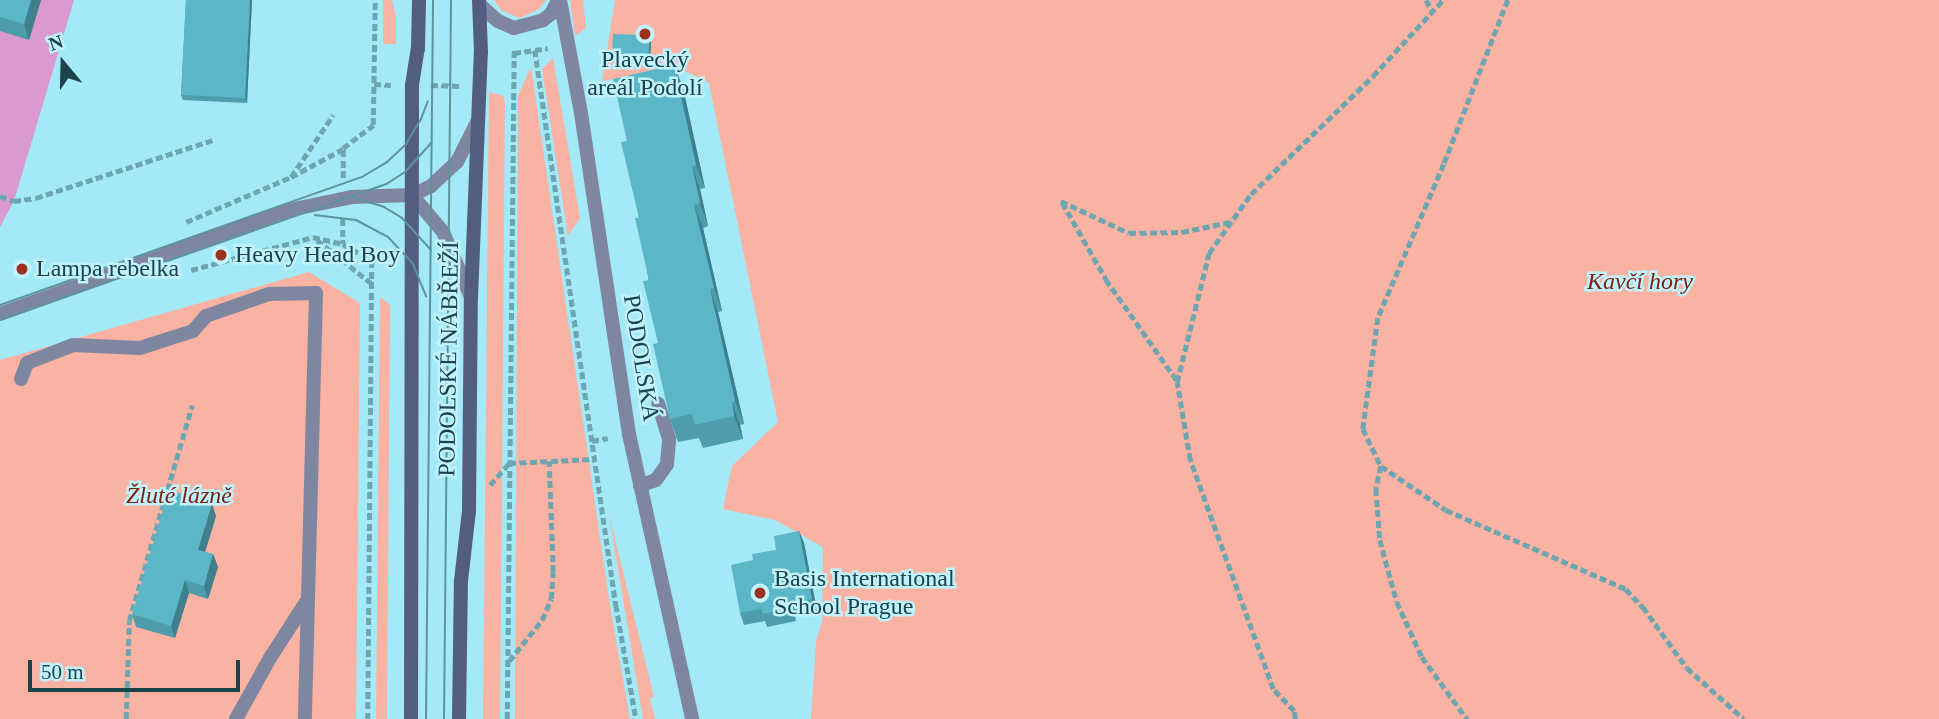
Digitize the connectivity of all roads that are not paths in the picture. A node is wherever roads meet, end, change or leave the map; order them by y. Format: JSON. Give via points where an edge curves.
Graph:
{"nodes":[{"id":1,"x":419,"y":0,"type":"edge"},
{"id":2,"x":559,"y":0,"type":"edge"},
{"id":3,"x":479,"y":2,"type":"edge"},
{"id":4,"x":477,"y":122,"type":"junction"},
{"id":5,"x":412,"y":195,"type":"junction"},
{"id":6,"x":471,"y":298,"type":"junction"},
{"id":7,"x":0,"y":314,"type":"edge"},
{"id":8,"x":22,"y":379,"type":"dead end"},
{"id":9,"x":658,"y":404,"type":"edge"},
{"id":10,"x":640,"y":486,"type":"junction"},
{"id":11,"x":309,"y":598,"type":"junction"},
{"id":12,"x":236,"y":719,"type":"edge"},
{"id":13,"x":305,"y":719,"type":"edge"},
{"id":14,"x":411,"y":719,"type":"edge"},
{"id":15,"x":459,"y":719,"type":"edge"},
{"id":16,"x":692,"y":719,"type":"edge"}],
"edges":[{"from":1,"to":5,"type":"main road","name":"PODOLSKÉ NÁBŘEŽÍ","via":[[412,85]]},
{"from":2,"to":3,"type":"street","via":[[543,20],[514,28],[498,21]]},
{"from":2,"to":10,"type":"street","name":"PODOLSKÁ"},
{"from":3,"to":4,"type":"main road","name":"PODOLSKÉ NÁBŘEŽÍ"},
{"from":4,"to":5,"type":"street","via":[[457,162],[431,186]]},
{"from":4,"to":6,"type":"main road","name":"PODOLSKÉ NÁBŘEŽÍ"},
{"from":5,"to":6,"type":"street","via":[[443,232]]},
{"from":5,"to":7,"type":"street","via":[[318,202]]},
{"from":5,"to":14,"type":"main road","name":"PODOLSKÉ NÁBŘEŽÍ"},
{"from":6,"to":15,"type":"main road","name":"PODOLSKÉ NÁBŘEŽÍ","via":[[469,510],[461,581]]},
{"from":8,"to":11,"type":"street","via":[[27,363],[73,345],[140,348],[193,331],[206,316],[268,294],[316,293]]},
{"from":9,"to":10,"type":"street","via":[[669,439],[667,464],[656,480]]},
{"from":10,"to":16,"type":"street","name":"PODOLSKÁ"},
{"from":11,"to":12,"type":"street"},
{"from":11,"to":13,"type":"street"}]}
